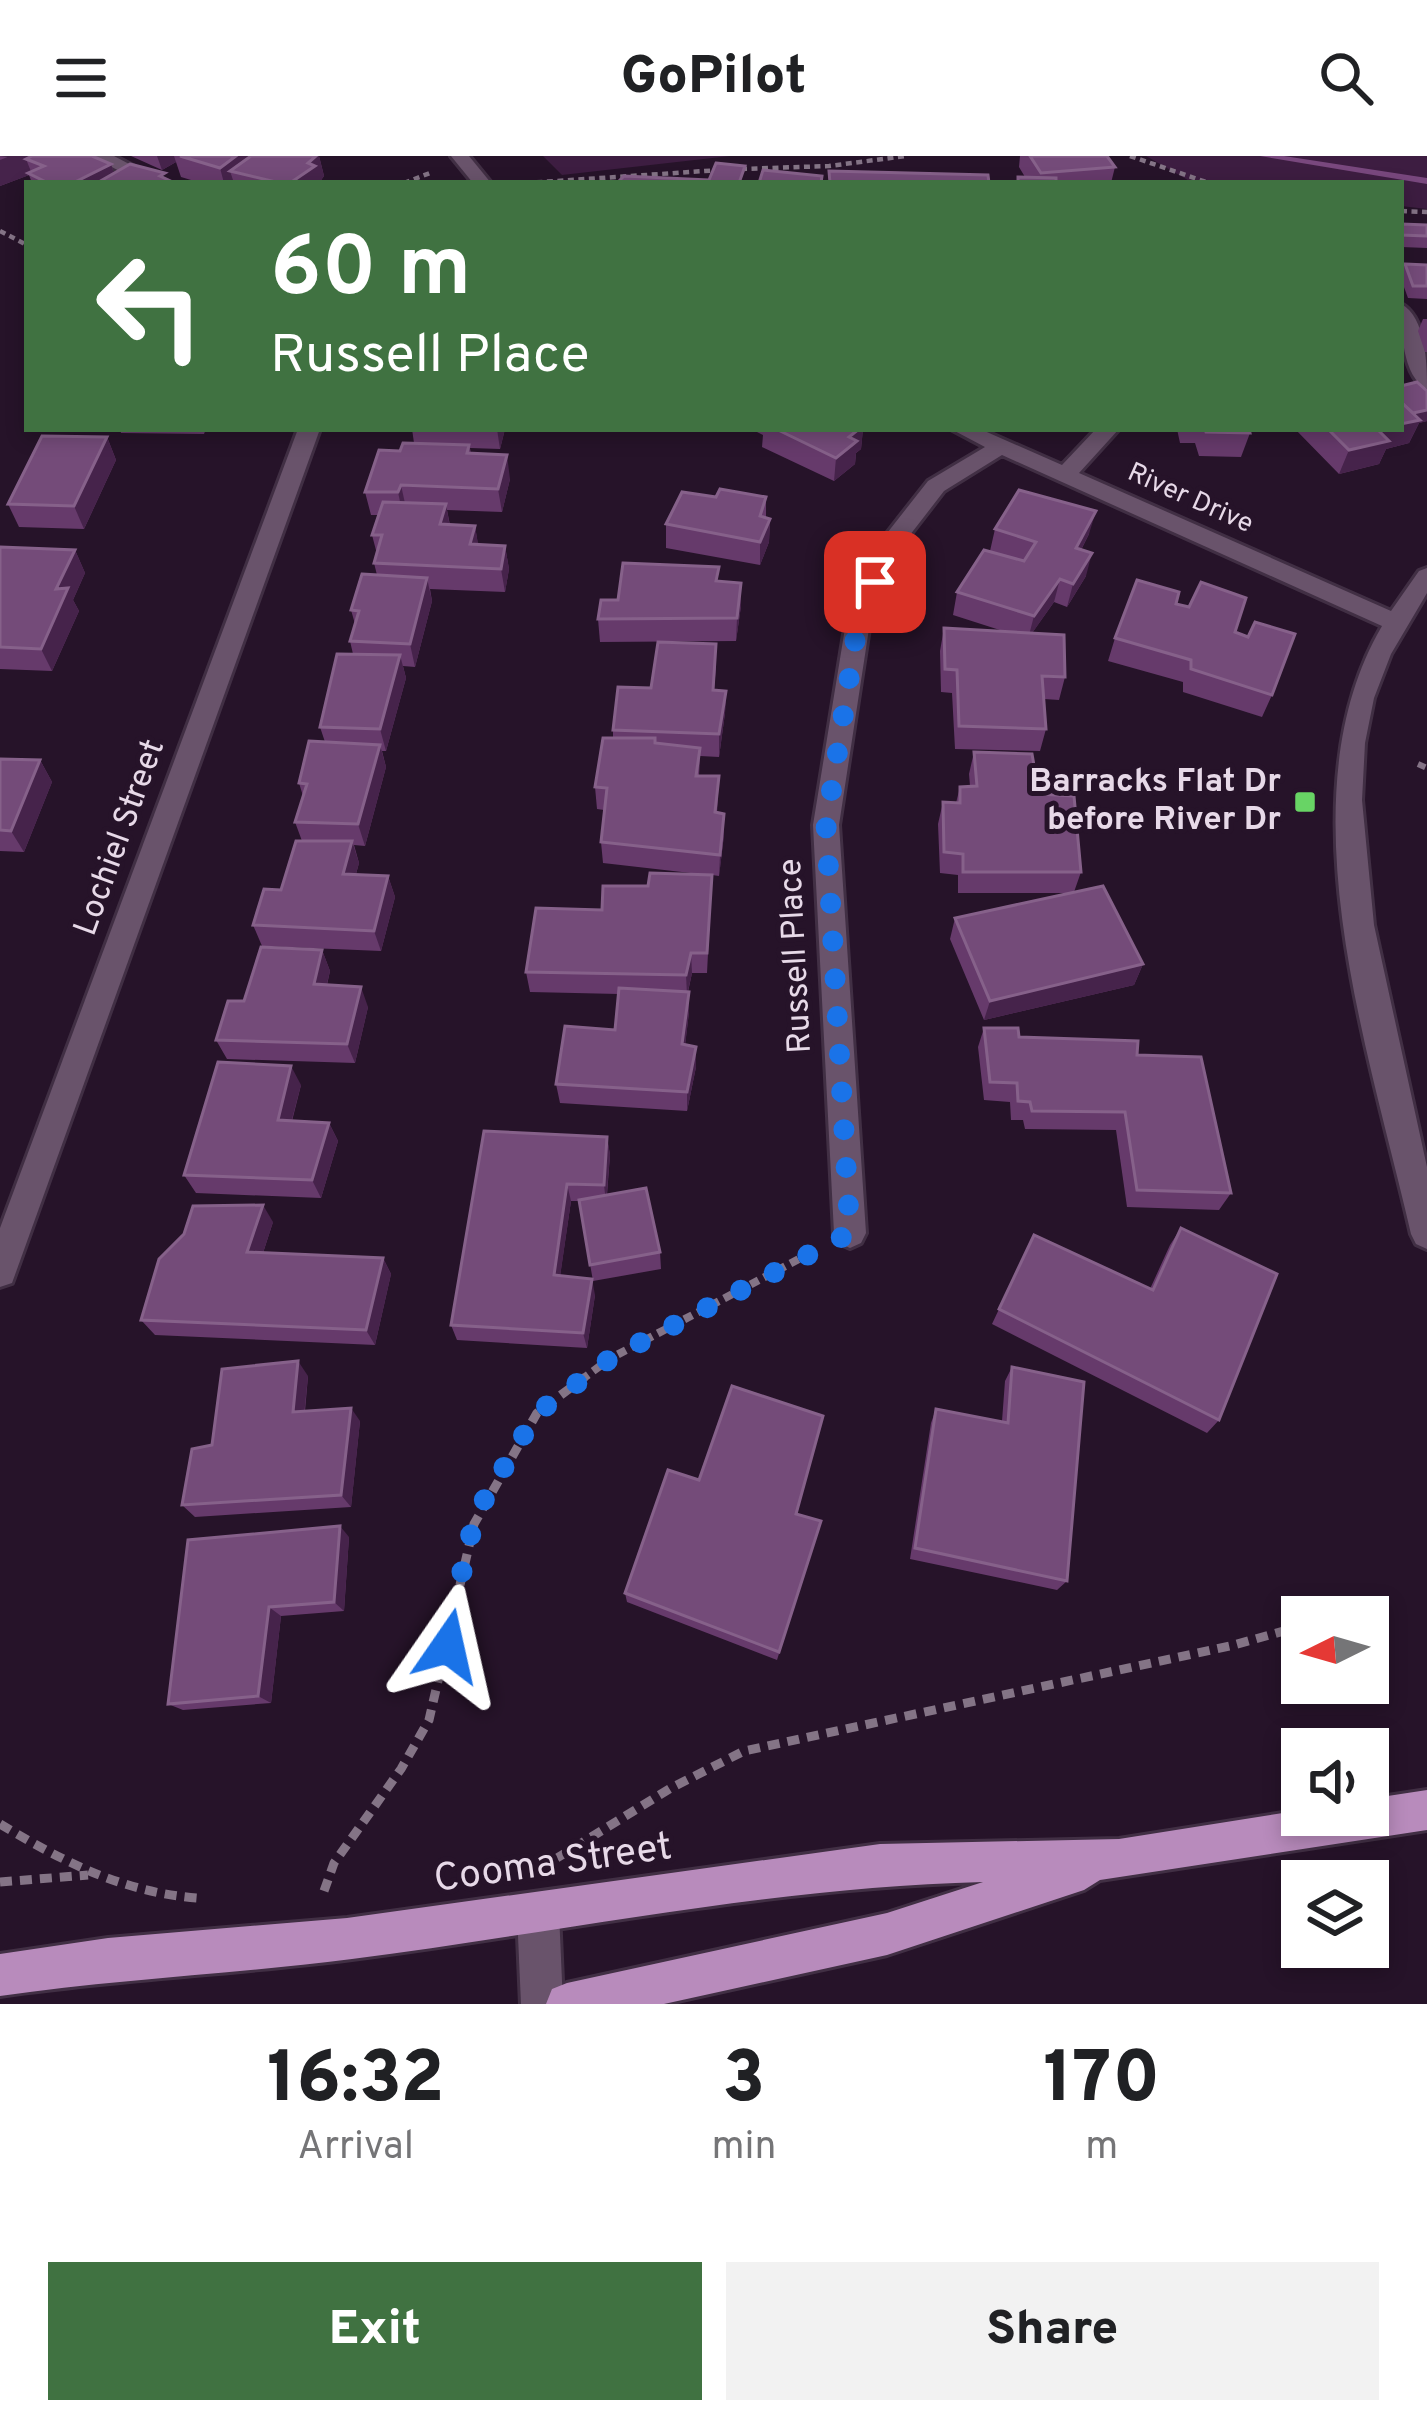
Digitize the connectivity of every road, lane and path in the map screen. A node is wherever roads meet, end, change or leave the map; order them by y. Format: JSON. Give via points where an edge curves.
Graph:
{"nodes":[{"id":1,"x":100,"y":156,"type":"edge"},
{"id":2,"x":460,"y":156,"type":"edge"},
{"id":3,"x":906,"y":156,"type":"edge"},
{"id":4,"x":1130,"y":156,"type":"edge"},
{"id":5,"x":431,"y":163,"type":"dead end"},
{"id":6,"x":150,"y":180,"type":"edge"},
{"id":7,"x":413,"y":180,"type":"edge"},
{"id":8,"x":480,"y":180,"type":"edge"},
{"id":9,"x":557,"y":180,"type":"edge"},
{"id":10,"x":1200,"y":180,"type":"edge"},
{"id":11,"x":1404,"y":318,"type":"edge"},
{"id":12,"x":1427,"y":383,"type":"edge"},
{"id":13,"x":308,"y":432,"type":"edge"},
{"id":14,"x":968,"y":432,"type":"edge"},
{"id":15,"x":1105,"y":432,"type":"edge"},
{"id":16,"x":1000,"y":448,"type":"junction"},
{"id":17,"x":1064,"y":476,"type":"junction"},
{"id":18,"x":1427,"y":576,"type":"edge"},
{"id":19,"x":1394,"y":622,"type":"junction"},
{"id":20,"x":850,"y":1233,"type":"joint"},
{"id":21,"x":1427,"y":1234,"type":"edge"},
{"id":22,"x":0,"y":1272,"type":"edge"},
{"id":23,"x":1281,"y":1631,"type":"edge"},
{"id":24,"x":1427,"y":1810,"type":"edge"},
{"id":25,"x":0,"y":1824,"type":"edge"},
{"id":26,"x":1119,"y":1859,"type":"junction"},
{"id":27,"x":540,"y":1866,"type":"dead end"},
{"id":28,"x":89,"y":1874,"type":"junction"},
{"id":29,"x":0,"y":1882,"type":"edge"},
{"id":30,"x":302,"y":1894,"type":"dead end"},
{"id":31,"x":538,"y":1913,"type":"junction"},
{"id":32,"x":228,"y":1952,"type":"junction"},
{"id":33,"x":0,"y":1975,"type":"edge"},
{"id":34,"x":542,"y":2004,"type":"edge"},
{"id":35,"x":567,"y":2004,"type":"edge"}],
"edges":[{"from":1,"to":6,"type":"street"},
{"from":2,"to":8,"type":"street"},
{"from":3,"to":9,"type":"path"},
{"from":4,"to":10,"type":"path"},
{"from":5,"to":7,"type":"path","via":[[436,172]]},
{"from":11,"to":12,"type":"street"},
{"from":13,"to":22,"type":"street","name":"Lochiel Street"},
{"from":14,"to":16,"type":"street","name":"River Drive"},
{"from":15,"to":17,"type":"street"},
{"from":16,"to":17,"type":"street","name":"River Drive"},
{"from":16,"to":20,"type":"street","name":"Russell Place","via":[[936,486],[892,542],[858,622],[826,825]]},
{"from":17,"to":19,"type":"street","name":"River Drive"},
{"from":18,"to":19,"type":"street"},
{"from":19,"to":21,"type":"street","via":[[1353,739],[1350,823],[1368,961]]},
{"from":20,"to":30,"type":"path","via":[[611,1358],[537,1413],[474,1524],[429,1720],[334,1863],[330,1892]]},
{"from":23,"to":27,"type":"path","via":[[744,1751]]},
{"from":24,"to":26,"type":"main road","name":"Cooma Street"},
{"from":25,"to":28,"type":"path"},
{"from":26,"to":31,"type":"main road","name":"Cooma Street","via":[[880,1864]]},
{"from":26,"to":35,"type":"main road","name":"Cooma Street","via":[[887,1934]]},
{"from":28,"to":29,"type":"path"},
{"from":28,"to":32,"type":"path","via":[[154,1896],[235,1899]]},
{"from":31,"to":32,"type":"main road","name":"Cooma Street"},
{"from":31,"to":34,"type":"street"},
{"from":32,"to":33,"type":"main road","name":"Cooma Street"}]}
